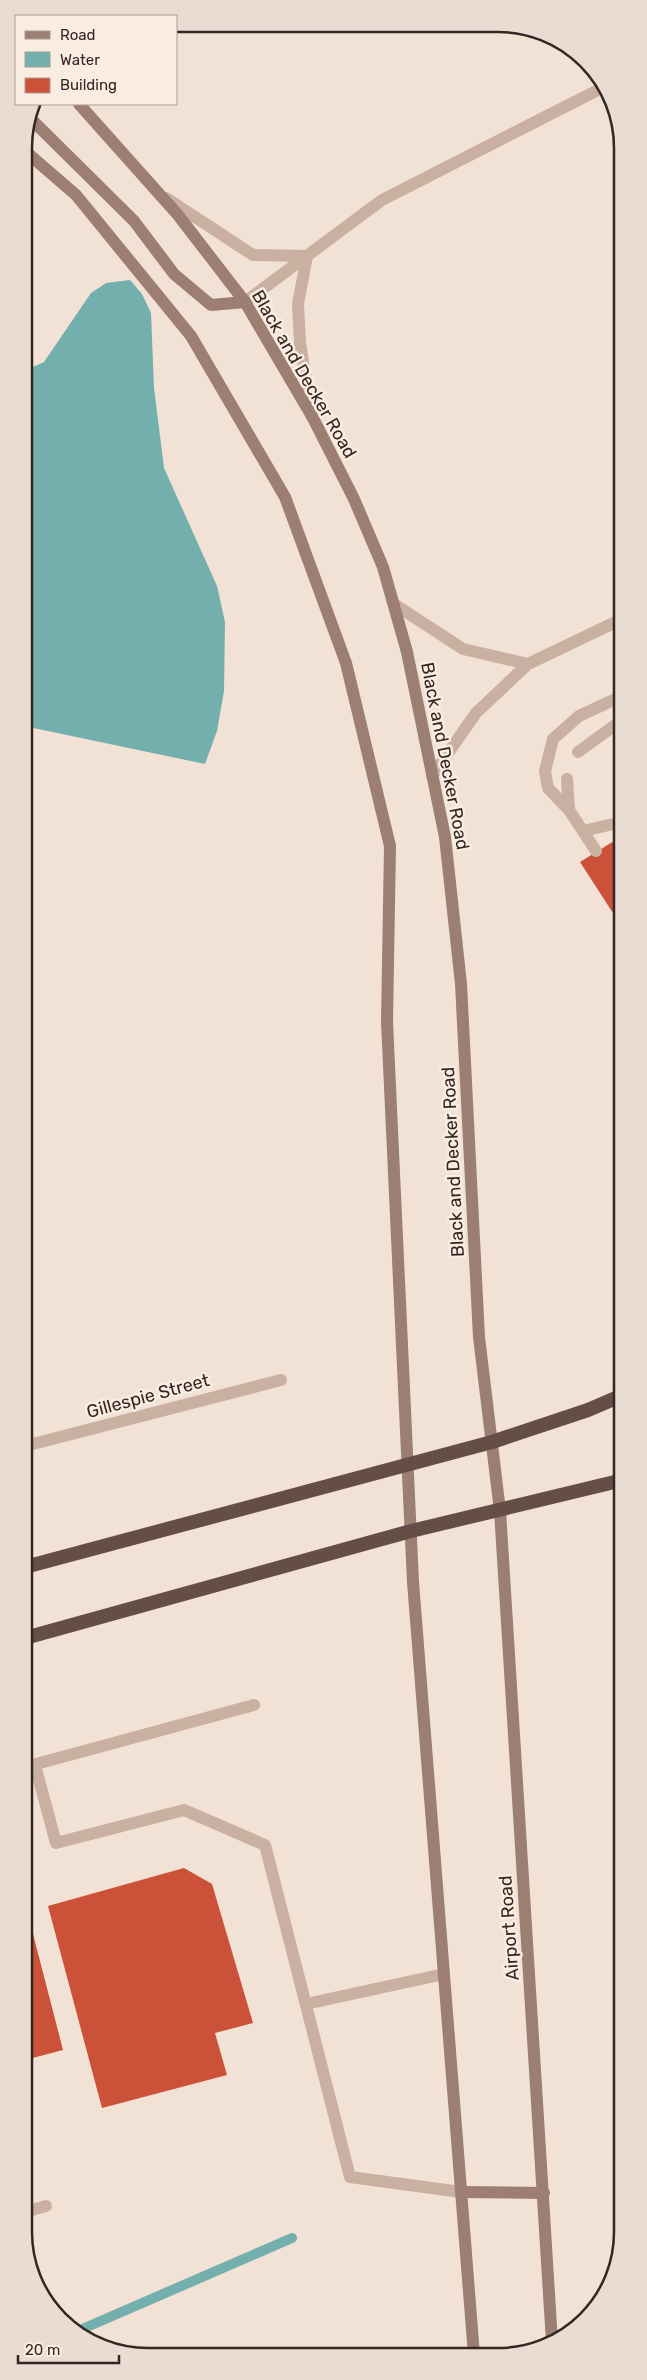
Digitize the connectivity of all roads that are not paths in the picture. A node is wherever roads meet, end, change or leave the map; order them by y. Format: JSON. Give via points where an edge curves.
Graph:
{"nodes":[{"id":1,"x":598,"y":90,"type":"edge"},
{"id":2,"x":80,"y":105,"type":"edge"},
{"id":3,"x":35,"y":123,"type":"edge"},
{"id":4,"x":33,"y":158,"type":"edge"},
{"id":5,"x":160,"y":194,"type":"junction"},
{"id":6,"x":307,"y":256,"type":"junction"},
{"id":7,"x":245,"y":302,"type":"junction"},
{"id":8,"x":313,"y":418,"type":"junction"},
{"id":9,"x":394,"y":604,"type":"junction"},
{"id":10,"x":614,"y":623,"type":"edge"},
{"id":11,"x":528,"y":664,"type":"junction"},
{"id":12,"x":614,"y":700,"type":"edge"},
{"id":13,"x":614,"y":726,"type":"edge"},
{"id":14,"x":578,"y":752,"type":"dead end"},
{"id":15,"x":432,"y":776,"type":"junction"},
{"id":16,"x":566,"y":779,"type":"dead end"},
{"id":17,"x":569,"y":810,"type":"junction"},
{"id":18,"x":614,"y":824,"type":"edge"},
{"id":19,"x":583,"y":831,"type":"junction"},
{"id":20,"x":596,"y":852,"type":"dead end"},
{"id":21,"x":280,"y":1380,"type":"dead end"},
{"id":22,"x":614,"y":1399,"type":"edge"},
{"id":23,"x":492,"y":1442,"type":"junction"},
{"id":24,"x":32,"y":1444,"type":"edge"},
{"id":25,"x":408,"y":1464,"type":"junction"},
{"id":26,"x":614,"y":1482,"type":"edge"},
{"id":27,"x":500,"y":1511,"type":"junction"},
{"id":28,"x":411,"y":1531,"type":"junction"},
{"id":29,"x":32,"y":1564,"type":"edge"},
{"id":30,"x":32,"y":1636,"type":"edge"},
{"id":31,"x":254,"y":1704,"type":"dead end"},
{"id":32,"x":32,"y":1765,"type":"edge"},
{"id":33,"x":32,"y":1773,"type":"edge"},
{"id":34,"x":444,"y":1974,"type":"junction"},
{"id":35,"x":306,"y":2004,"type":"junction"},
{"id":36,"x":461,"y":2192,"type":"junction"},
{"id":37,"x":544,"y":2193,"type":"junction"},
{"id":38,"x":46,"y":2206,"type":"dead end"},
{"id":39,"x":32,"y":2210,"type":"edge"},
{"id":40,"x":552,"y":2334,"type":"edge"},
{"id":41,"x":473,"y":2348,"type":"edge"}],
"edges":[{"from":1,"to":6,"type":"street","via":[[382,200]]},
{"from":2,"to":5,"type":"main road","name":"Black and Decker Road"},
{"from":3,"to":7,"type":"main road","via":[[134,221],[174,274],[211,304]]},
{"from":4,"to":25,"type":"main road","via":[[76,195],[191,336],[284,497],[346,663],[390,846],[387,1022]]},
{"from":5,"to":6,"type":"street","via":[[253,255]]},
{"from":5,"to":7,"type":"main road","name":"Black and Decker Road"},
{"from":6,"to":7,"type":"street"},
{"from":6,"to":8,"type":"street","via":[[298,304],[300,343]]},
{"from":7,"to":8,"type":"main road","name":"Black and Decker Road"},
{"from":8,"to":9,"type":"main road","name":"Black and Decker Road","via":[[354,499],[383,567]]},
{"from":9,"to":11,"type":"street","via":[[464,649]]},
{"from":9,"to":15,"type":"main road","name":"Black and Decker Road","via":[[408,652]]},
{"from":10,"to":11,"type":"street"},
{"from":11,"to":15,"type":"street","via":[[476,713]]},
{"from":12,"to":17,"type":"street","via":[[579,716],[553,739],[545,771],[548,788]]},
{"from":13,"to":14,"type":"street"},
{"from":15,"to":23,"type":"main road","name":"Black and Decker Road","via":[[445,837],[462,984],[479,1338]]},
{"from":16,"to":17,"type":"street"},
{"from":17,"to":19,"type":"street"},
{"from":18,"to":19,"type":"street"},
{"from":19,"to":20,"type":"street"},
{"from":21,"to":24,"type":"street","name":"Gillespie Street"},
{"from":22,"to":23,"type":"highway"},
{"from":23,"to":25,"type":"highway"},
{"from":23,"to":27,"type":"main road","name":"Black and Decker Road"},
{"from":25,"to":28,"type":"main road"},
{"from":25,"to":29,"type":"highway"},
{"from":26,"to":27,"type":"highway"},
{"from":27,"to":28,"type":"highway"},
{"from":27,"to":37,"type":"main road","name":"Airport Road"},
{"from":28,"to":30,"type":"highway"},
{"from":28,"to":34,"type":"main road"},
{"from":31,"to":32,"type":"street"},
{"from":33,"to":35,"type":"street","via":[[56,1843],[184,1810],[265,1845]]},
{"from":34,"to":35,"type":"street"},
{"from":34,"to":36,"type":"main road"},
{"from":35,"to":36,"type":"street","via":[[350,2177]]},
{"from":36,"to":37,"type":"main road"},
{"from":36,"to":41,"type":"main road"},
{"from":37,"to":40,"type":"main road","name":"Airport Road"},
{"from":38,"to":39,"type":"street"}]}
